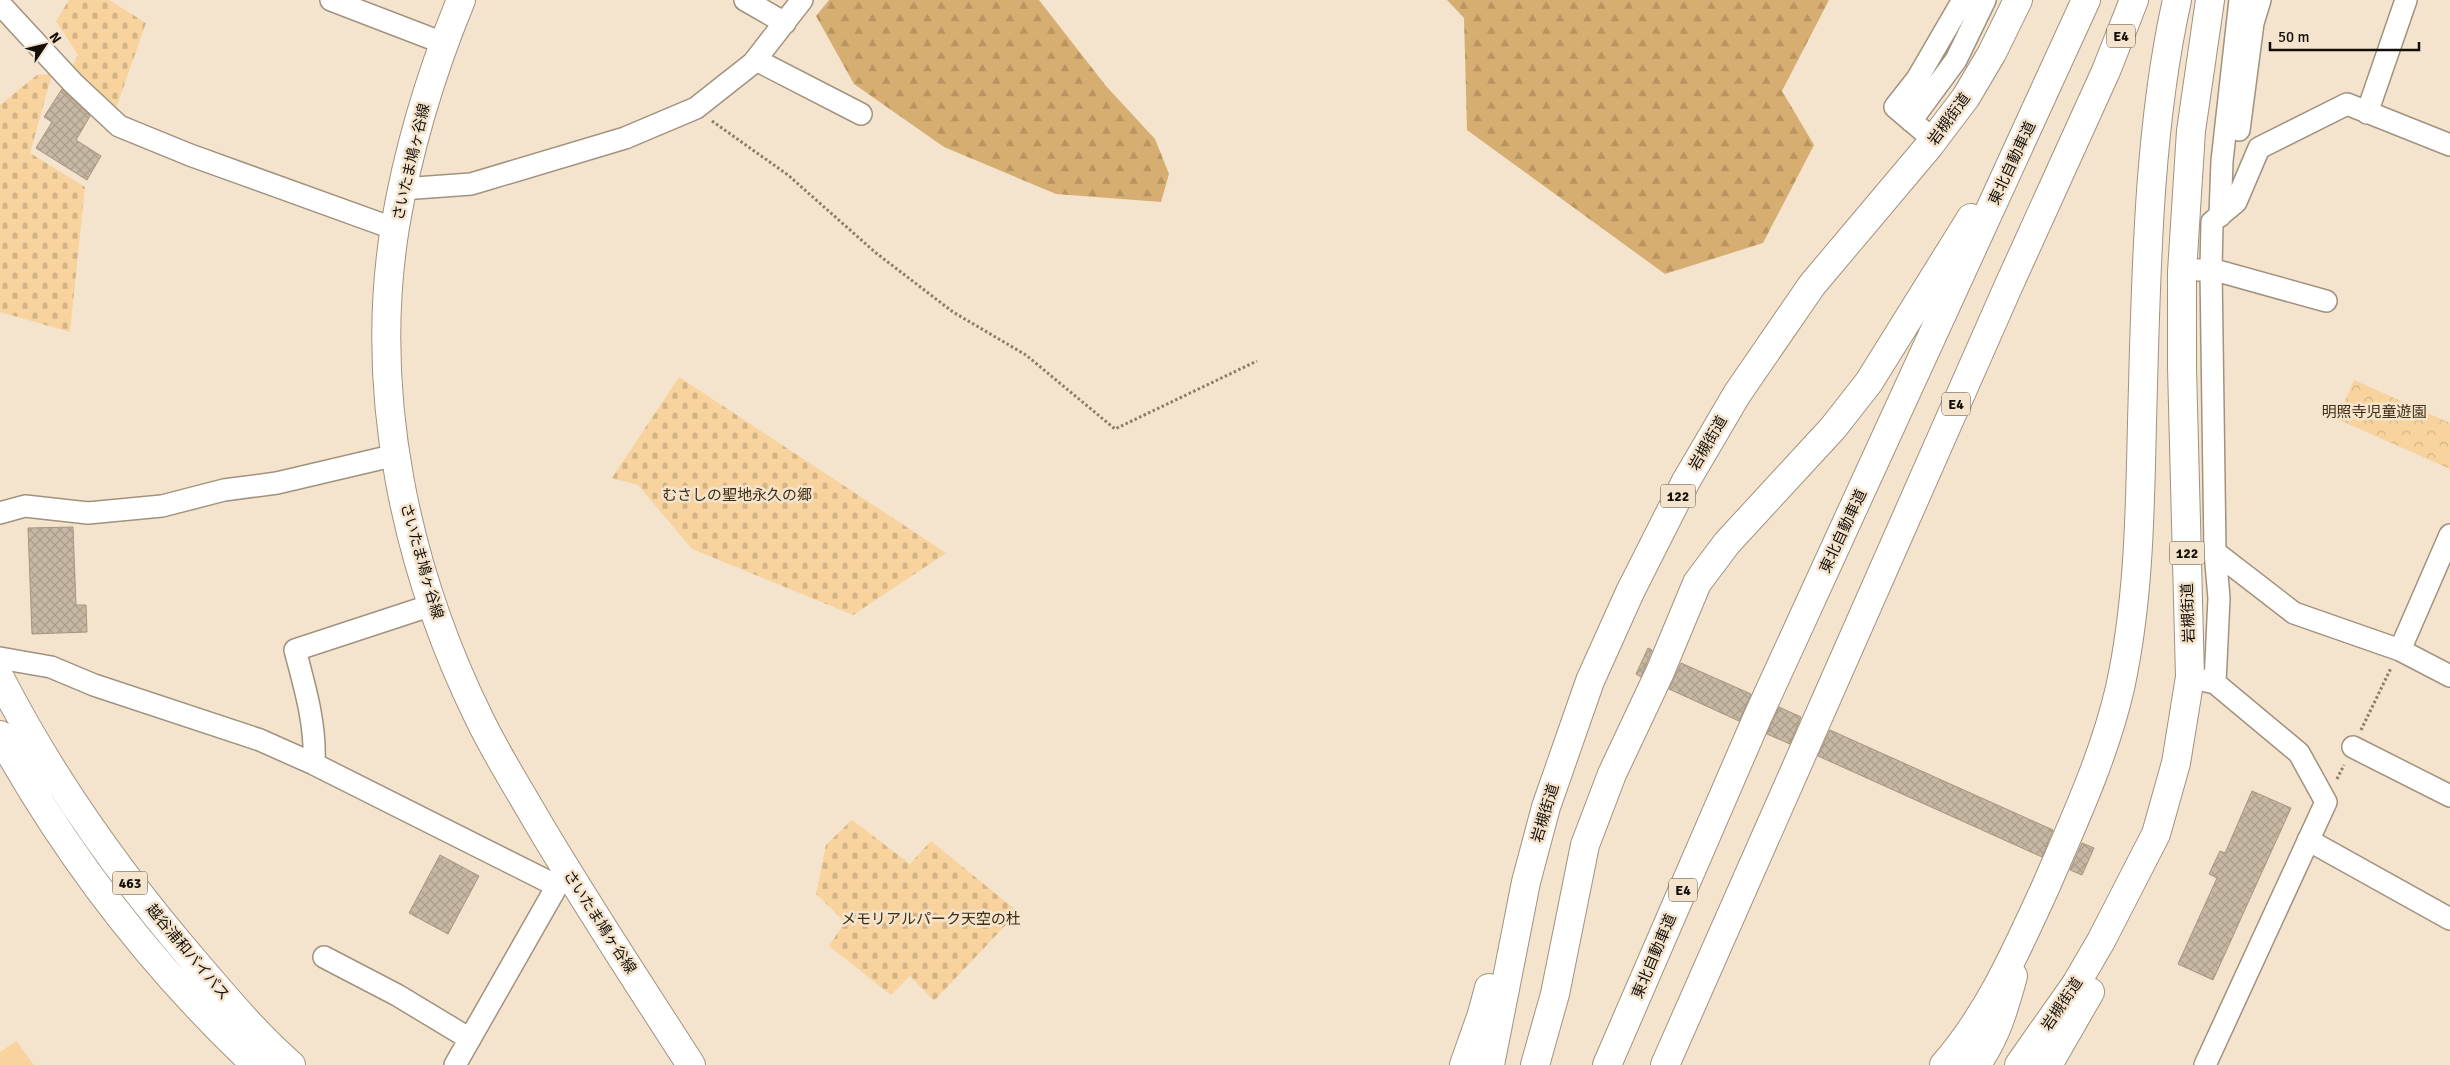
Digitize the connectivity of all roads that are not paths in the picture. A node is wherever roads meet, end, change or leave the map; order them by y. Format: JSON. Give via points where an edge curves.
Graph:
{"nodes":[{"id":1,"x":331,"y":0,"type":"edge"},
{"id":2,"x":461,"y":0,"type":"edge"},
{"id":3,"x":745,"y":0,"type":"edge"},
{"id":4,"x":802,"y":0,"type":"edge"},
{"id":5,"x":1963,"y":0,"type":"edge"},
{"id":6,"x":1985,"y":0,"type":"edge"},
{"id":7,"x":2018,"y":0,"type":"edge"},
{"id":8,"x":2086,"y":0,"type":"edge"},
{"id":9,"x":2134,"y":0,"type":"edge"},
{"id":10,"x":2176,"y":0,"type":"edge"},
{"id":11,"x":2210,"y":0,"type":"edge"},
{"id":12,"x":2240,"y":0,"type":"edge"},
{"id":13,"x":2260,"y":0,"type":"edge"},
{"id":14,"x":2406,"y":0,"type":"edge"},
{"id":15,"x":0,"y":4,"type":"edge"},
{"id":16,"x":785,"y":22,"type":"junction"},
{"id":17,"x":443,"y":44,"type":"junction"},
{"id":18,"x":756,"y":60,"type":"junction"},
{"id":19,"x":2367,"y":113,"type":"junction"},
{"id":20,"x":860,"y":114,"type":"dead end"},
{"id":21,"x":1911,"y":121,"type":"junction"},
{"id":22,"x":2030,"y":125,"type":"junction"},
{"id":23,"x":1934,"y":140,"type":"junction"},
{"id":24,"x":2450,"y":145,"type":"edge"},
{"id":25,"x":402,"y":189,"type":"junction"},
{"id":26,"x":2236,"y":202,"type":"junction"},
{"id":27,"x":2220,"y":216,"type":"junction"},
{"id":28,"x":395,"y":229,"type":"junction"},
{"id":29,"x":2211,"y":269,"type":"junction"},
{"id":30,"x":2182,"y":272,"type":"junction"},
{"id":31,"x":2326,"y":301,"type":"dead end"},
{"id":32,"x":396,"y":455,"type":"junction"},
{"id":33,"x":0,"y":513,"type":"edge"},
{"id":34,"x":2449,"y":539,"type":"edge"},
{"id":35,"x":2215,"y":552,"type":"junction"},
{"id":36,"x":432,"y":605,"type":"junction"},
{"id":37,"x":2400,"y":650,"type":"junction"},
{"id":38,"x":0,"y":658,"type":"edge"},
{"id":39,"x":2450,"y":676,"type":"edge"},
{"id":40,"x":0,"y":678,"type":"edge"},
{"id":41,"x":2203,"y":680,"type":"junction"},
{"id":42,"x":0,"y":735,"type":"edge"},
{"id":43,"x":2353,"y":746,"type":"road end"},
{"id":44,"x":314,"y":764,"type":"junction"},
{"id":45,"x":2450,"y":796,"type":"edge"},
{"id":46,"x":1546,"y":808,"type":"junction"},
{"id":47,"x":2156,"y":834,"type":"junction"},
{"id":48,"x":2308,"y":840,"type":"junction"},
{"id":49,"x":564,"y":881,"type":"junction"},
{"id":50,"x":2450,"y":918,"type":"edge"},
{"id":51,"x":2025,"y":932,"type":"junction"},
{"id":52,"x":324,"y":956,"type":"dead end"},
{"id":53,"x":470,"y":1039,"type":"junction"},
{"id":54,"x":256,"y":1065,"type":"edge"},
{"id":55,"x":291,"y":1065,"type":"edge"},
{"id":56,"x":455,"y":1065,"type":"edge"},
{"id":57,"x":692,"y":1065,"type":"edge"},
{"id":58,"x":1464,"y":1065,"type":"edge"},
{"id":59,"x":1490,"y":1065,"type":"edge"},
{"id":60,"x":1535,"y":1065,"type":"edge"},
{"id":61,"x":1607,"y":1065,"type":"edge"},
{"id":62,"x":1665,"y":1065,"type":"edge"},
{"id":63,"x":1944,"y":1065,"type":"edge"},
{"id":64,"x":1976,"y":1065,"type":"edge"},
{"id":65,"x":2019,"y":1065,"type":"edge"},
{"id":66,"x":2048,"y":1065,"type":"edge"},
{"id":67,"x":2204,"y":1065,"type":"edge"}],
"edges":[{"from":1,"to":17,"type":"street"},
{"from":2,"to":17,"type":"main road","name":"さいたま鳩ヶ谷線"},
{"from":3,"to":16,"type":"street"},
{"from":4,"to":16,"type":"street"},
{"from":5,"to":21,"type":"street","via":[[1917,79],[1895,107]]},
{"from":6,"to":21,"type":"street","via":[[1956,60]]},
{"from":7,"to":23,"type":"main road","name":"岩槻街道","number":"122","via":[[1966,97]]},
{"from":8,"to":22,"type":"main road","name":"東北自動車道","number":"E4"},
{"from":9,"to":62,"type":"main road","number":"E4","via":[[2106,71]]},
{"from":10,"to":51,"type":"main road","via":[[2161,88],[2149,230],[2139,557],[2120,686],[2103,750]]},
{"from":11,"to":30,"type":"main road","name":"岩槻街道","number":"122","via":[[2191,131]]},
{"from":12,"to":27,"type":"street","via":[[2222,161]]},
{"from":13,"to":26,"type":"street","via":[[2253,23],[2234,168]]},
{"from":14,"to":19,"type":"street"},
{"from":15,"to":28,"type":"street","via":[[73,83],[119,126]]},
{"from":16,"to":18,"type":"street"},
{"from":17,"to":25,"type":"main road","name":"さいたま鳩ヶ谷線"},
{"from":18,"to":20,"type":"street"},
{"from":18,"to":25,"type":"street","via":[[696,108],[625,138],[471,184]]},
{"from":19,"to":24,"type":"street"},
{"from":19,"to":26,"type":"street","via":[[2347,104],[2259,148]]},
{"from":21,"to":23,"type":"street"},
{"from":22,"to":60,"type":"main road","via":[[1869,382],[1833,428],[1726,543],[1697,583],[1612,774],[1586,845],[1555,994]]},
{"from":22,"to":61,"type":"main road","name":"東北自動車道","number":"E4","via":[[1758,716]]},
{"from":23,"to":46,"type":"main road","name":"岩槻街道","number":"122","via":[[1812,285],[1736,394],[1686,481],[1630,592],[1590,681]]},
{"from":25,"to":28,"type":"main road","name":"さいたま鳩ヶ谷線"},
{"from":26,"to":27,"type":"street"},
{"from":27,"to":29,"type":"street","via":[[2212,222]]},
{"from":28,"to":32,"type":"main road","name":"さいたま鳩ヶ谷線","via":[[386,362]]},
{"from":29,"to":30,"type":"street"},
{"from":29,"to":31,"type":"street"},
{"from":29,"to":35,"type":"street"},
{"from":30,"to":41,"type":"main road","name":"岩槻街道","number":"122","via":[[2182,367]]},
{"from":32,"to":33,"type":"street","via":[[162,506],[88,513],[25,506]]},
{"from":32,"to":36,"type":"main road","name":"さいたま鳩ヶ谷線","via":[[404,500]]},
{"from":34,"to":37,"type":"street"},
{"from":35,"to":37,"type":"street","via":[[2294,613]]},
{"from":35,"to":41,"type":"street","via":[[2219,598]]},
{"from":36,"to":44,"type":"street","via":[[295,650],[315,738]]},
{"from":36,"to":49,"type":"main road","name":"さいたま鳩ヶ谷線","via":[[480,720]]},
{"from":37,"to":39,"type":"street"},
{"from":38,"to":44,"type":"street","via":[[51,667],[94,685],[260,740]]},
{"from":40,"to":55,"type":"main road","name":"越谷浦和バイパス","number":"463","via":[[100,843],[162,925]]},
{"from":41,"to":47,"type":"main road","name":"岩槻街道","number":"122"},
{"from":41,"to":48,"type":"street","via":[[2299,753],[2326,802]]},
{"from":42,"to":54,"type":"main road","name":"越谷浦和バイパス","number":"463","via":[[30,789],[113,910],[173,980]]},
{"from":43,"to":45,"type":"street"},
{"from":44,"to":49,"type":"street"},
{"from":46,"to":58,"type":"main road","via":[[1505,920],[1482,1014]]},
{"from":46,"to":59,"type":"main road","name":"岩槻街道","number":"122","via":[[1526,882]]},
{"from":47,"to":65,"type":"main road","name":"岩槻街道","number":"122","via":[[2076,984]]},
{"from":47,"to":66,"type":"main road","via":[[2140,889],[2110,954]]},
{"from":48,"to":50,"type":"street"},
{"from":48,"to":67,"type":"street"},
{"from":49,"to":53,"type":"street"},
{"from":49,"to":57,"type":"main road","name":"さいたま鳩ヶ谷線"},
{"from":51,"to":63,"type":"main road","via":[[1960,1048]]},
{"from":51,"to":64,"type":"main road","via":[[2001,1020]]},
{"from":52,"to":53,"type":"street"},
{"from":53,"to":56,"type":"street"}]}
